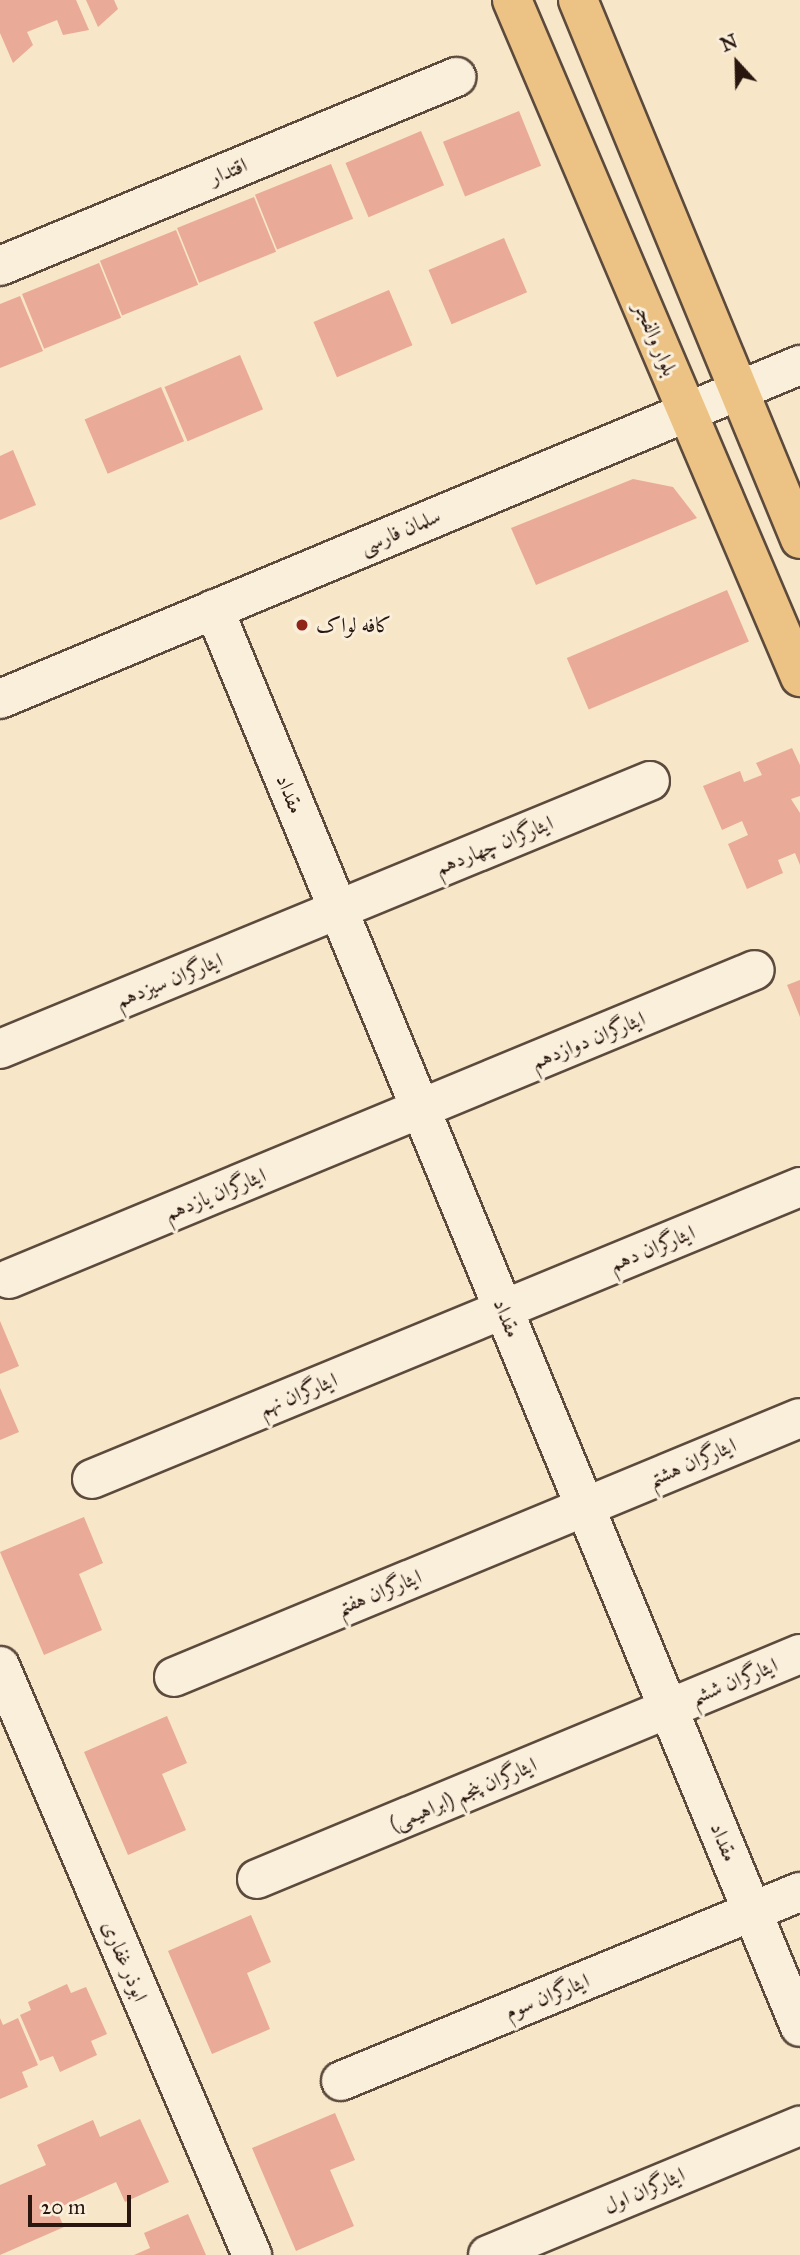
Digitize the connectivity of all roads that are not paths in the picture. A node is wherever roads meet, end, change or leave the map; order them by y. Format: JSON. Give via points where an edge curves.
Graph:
{"nodes":[{"id":1,"x":512,"y":0,"type":"edge"},
{"id":2,"x":578,"y":0,"type":"edge"},
{"id":3,"x":456,"y":77,"type":"dead end"},
{"id":4,"x":0,"y":265,"type":"edge"},
{"id":5,"x":800,"y":365,"type":"edge"},
{"id":6,"x":740,"y":390,"type":"junction"},
{"id":7,"x":686,"y":409,"type":"junction"},
{"id":8,"x":800,"y":538,"type":"edge"},
{"id":9,"x":214,"y":609,"type":"junction"},
{"id":10,"x":800,"y":677,"type":"edge"},
{"id":11,"x":0,"y":699,"type":"edge"},
{"id":12,"x":650,"y":781,"type":"dead end"},
{"id":13,"x":338,"y":910,"type":"junction"},
{"id":14,"x":755,"y":970,"type":"dead end"},
{"id":15,"x":0,"y":1049,"type":"edge"},
{"id":16,"x":421,"y":1109,"type":"junction"},
{"id":17,"x":800,"y":1187,"type":"edge"},
{"id":18,"x":9,"y":1279,"type":"dead end"},
{"id":19,"x":504,"y":1309,"type":"junction"},
{"id":20,"x":800,"y":1418,"type":"edge"},
{"id":21,"x":92,"y":1479,"type":"dead end"},
{"id":22,"x":585,"y":1507,"type":"junction"},
{"id":23,"x":800,"y":1654,"type":"edge"},
{"id":24,"x":0,"y":1666,"type":"edge"},
{"id":25,"x":174,"y":1677,"type":"dead end"},
{"id":26,"x":668,"y":1709,"type":"junction"},
{"id":27,"x":13,"y":1734,"type":"edge"},
{"id":28,"x":257,"y":1879,"type":"dead end"},
{"id":29,"x":800,"y":1892,"type":"edge"},
{"id":30,"x":752,"y":1911,"type":"junction"},
{"id":31,"x":800,"y":2026,"type":"edge"},
{"id":32,"x":341,"y":2081,"type":"dead end"},
{"id":33,"x":800,"y":2126,"type":"edge"},
{"id":34,"x":252,"y":2255,"type":"edge"},
{"id":35,"x":488,"y":2255,"type":"edge"}],
"edges":[{"from":1,"to":7,"type":"main road","name":"بلوار والفجر"},
{"from":2,"to":6,"type":"main road"},
{"from":3,"to":4,"type":"street","name":"اقتدار"},
{"from":5,"to":6,"type":"street","name":"سلمان فارسی"},
{"from":6,"to":7,"type":"street","name":"سلمان فارسی"},
{"from":6,"to":8,"type":"main road"},
{"from":7,"to":9,"type":"street","name":"سلمان فارسی"},
{"from":7,"to":10,"type":"main road","name":"بلوار والفجر"},
{"from":9,"to":11,"type":"street","name":"سلمان فارسی"},
{"from":9,"to":13,"type":"street","name":"مقداد"},
{"from":12,"to":13,"type":"street","name":"ایثارگران چهاردهم"},
{"from":13,"to":15,"type":"street","name":"ایثارگران سیزدهم"},
{"from":13,"to":16,"type":"street","name":"مقداد"},
{"from":14,"to":16,"type":"street","name":"ایثارگران دوازدهم"},
{"from":16,"to":18,"type":"street","name":"ایثارگران یازدهم"},
{"from":16,"to":19,"type":"street","name":"مقداد"},
{"from":17,"to":19,"type":"street","name":"ایثارگران دهم"},
{"from":19,"to":21,"type":"street","name":"ایثارگران نهم"},
{"from":19,"to":22,"type":"street","name":"مقداد"},
{"from":20,"to":22,"type":"street","name":"ایثارگران هشتم"},
{"from":22,"to":25,"type":"street","name":"ایثارگران هفتم"},
{"from":22,"to":26,"type":"street","name":"مقداد"},
{"from":23,"to":26,"type":"street","name":"ایثارگران ششم"},
{"from":24,"to":27,"type":"street","name":"ابوذر غفاری"},
{"from":26,"to":28,"type":"street","name":"ایثارگران پنجم (ابراهیمی)"},
{"from":26,"to":30,"type":"street","name":"مقداد"},
{"from":27,"to":34,"type":"street","name":"ابوذر غفاری"},
{"from":29,"to":30,"type":"street","name":"ایثارگران سوم"},
{"from":30,"to":31,"type":"street","name":"مقداد"},
{"from":30,"to":32,"type":"street","name":"ایثارگران سوم"},
{"from":33,"to":35,"type":"street","name":"ایثارگران اول"}]}
